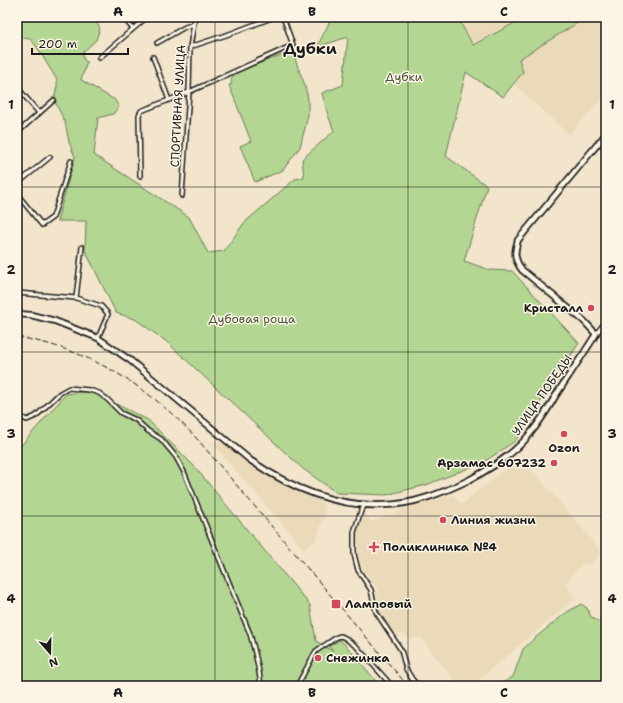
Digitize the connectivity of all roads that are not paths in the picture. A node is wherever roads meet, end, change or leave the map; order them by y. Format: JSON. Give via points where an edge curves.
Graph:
{"nodes":[{"id":1,"x":122,"y":17,"type":"edge"},
{"id":2,"x":147,"y":17,"type":"edge"},
{"id":3,"x":195,"y":17,"type":"edge"},
{"id":4,"x":274,"y":17,"type":"edge"},
{"id":5,"x":283,"y":17,"type":"edge"},
{"id":6,"x":194,"y":24,"type":"junction"},
{"id":7,"x":133,"y":29,"type":"junction"},
{"id":8,"x":158,"y":43,"type":"dead end"},
{"id":9,"x":190,"y":47,"type":"junction"},
{"id":10,"x":153,"y":57,"type":"dead end"},
{"id":11,"x":99,"y":58,"type":"dead end"},
{"id":12,"x":17,"y":87,"type":"edge"},
{"id":13,"x":189,"y":92,"type":"junction"},
{"id":14,"x":54,"y":100,"type":"dead end"},
{"id":15,"x":169,"y":100,"type":"junction"},
{"id":16,"x":39,"y":113,"type":"junction"},
{"id":17,"x":17,"y":133,"type":"edge"},
{"id":18,"x":606,"y":134,"type":"edge"},
{"id":19,"x":50,"y":157,"type":"dead end"},
{"id":20,"x":71,"y":162,"type":"dead end"},
{"id":21,"x":140,"y":176,"type":"dead end"},
{"id":22,"x":17,"y":184,"type":"edge"},
{"id":23,"x":17,"y":194,"type":"edge"},
{"id":24,"x":182,"y":196,"type":"dead end"},
{"id":25,"x":82,"y":247,"type":"dead end"},
{"id":26,"x":17,"y":293,"type":"edge"},
{"id":27,"x":76,"y":298,"type":"junction"},
{"id":28,"x":17,"y":314,"type":"edge"},
{"id":29,"x":606,"y":322,"type":"edge"},
{"id":30,"x":596,"y":334,"type":"junction"},
{"id":31,"x":98,"y":338,"type":"junction"},
{"id":32,"x":17,"y":415,"type":"edge"},
{"id":33,"x":365,"y":505,"type":"junction"},
{"id":34,"x":261,"y":686,"type":"edge"},
{"id":35,"x":297,"y":686,"type":"edge"},
{"id":36,"x":392,"y":686,"type":"edge"},
{"id":37,"x":418,"y":686,"type":"edge"}],
"edges":[{"from":1,"to":7,"type":"street"},
{"from":2,"to":7,"type":"street"},
{"from":3,"to":6,"type":"street","name":"СПОРТИВНАЯ УЛИЦА"},
{"from":4,"to":9,"type":"street"},
{"from":5,"to":13,"type":"street","via":[[293,45]]},
{"from":6,"to":8,"type":"street"},
{"from":6,"to":9,"type":"street","name":"СПОРТИВНАЯ УЛИЦА"},
{"from":7,"to":11,"type":"street"},
{"from":9,"to":13,"type":"street","name":"СПОРТИВНАЯ УЛИЦА"},
{"from":10,"to":15,"type":"street"},
{"from":12,"to":16,"type":"street"},
{"from":13,"to":15,"type":"street"},
{"from":13,"to":24,"type":"street","name":"СПОРТИВНАЯ УЛИЦА"},
{"from":14,"to":16,"type":"street"},
{"from":15,"to":21,"type":"street","via":[[141,111],[139,115]]},
{"from":16,"to":17,"type":"street"},
{"from":18,"to":30,"type":"street","via":[[518,240],[515,251],[517,263],[522,270]]},
{"from":19,"to":22,"type":"street"},
{"from":20,"to":23,"type":"street","via":[[53,217],[42,226]]},
{"from":25,"to":27,"type":"street"},
{"from":26,"to":27,"type":"street"},
{"from":27,"to":31,"type":"street","via":[[101,306],[108,314]]},
{"from":28,"to":31,"type":"street","name":"УЛИЦА ПОБЕДЫ","via":[[54,321]]},
{"from":29,"to":30,"type":"street"},
{"from":30,"to":33,"type":"street","name":"УЛИЦА ПОБЕДЫ","via":[[529,436],[504,458],[450,489],[422,499],[394,505]]},
{"from":31,"to":33,"type":"street","name":"УЛИЦА ПОБЕДЫ","via":[[131,361],[266,471],[319,495]]},
{"from":32,"to":34,"type":"street","via":[[27,420],[36,416],[60,393],[69,388],[89,390],[99,393],[122,413],[161,439],[184,472],[250,634]]},
{"from":33,"to":37,"type":"street","via":[[354,532],[354,554],[358,570],[370,590],[376,612],[401,650],[406,669]]},
{"from":35,"to":36,"type":"street","via":[[316,651],[340,636],[357,647]]}]}
